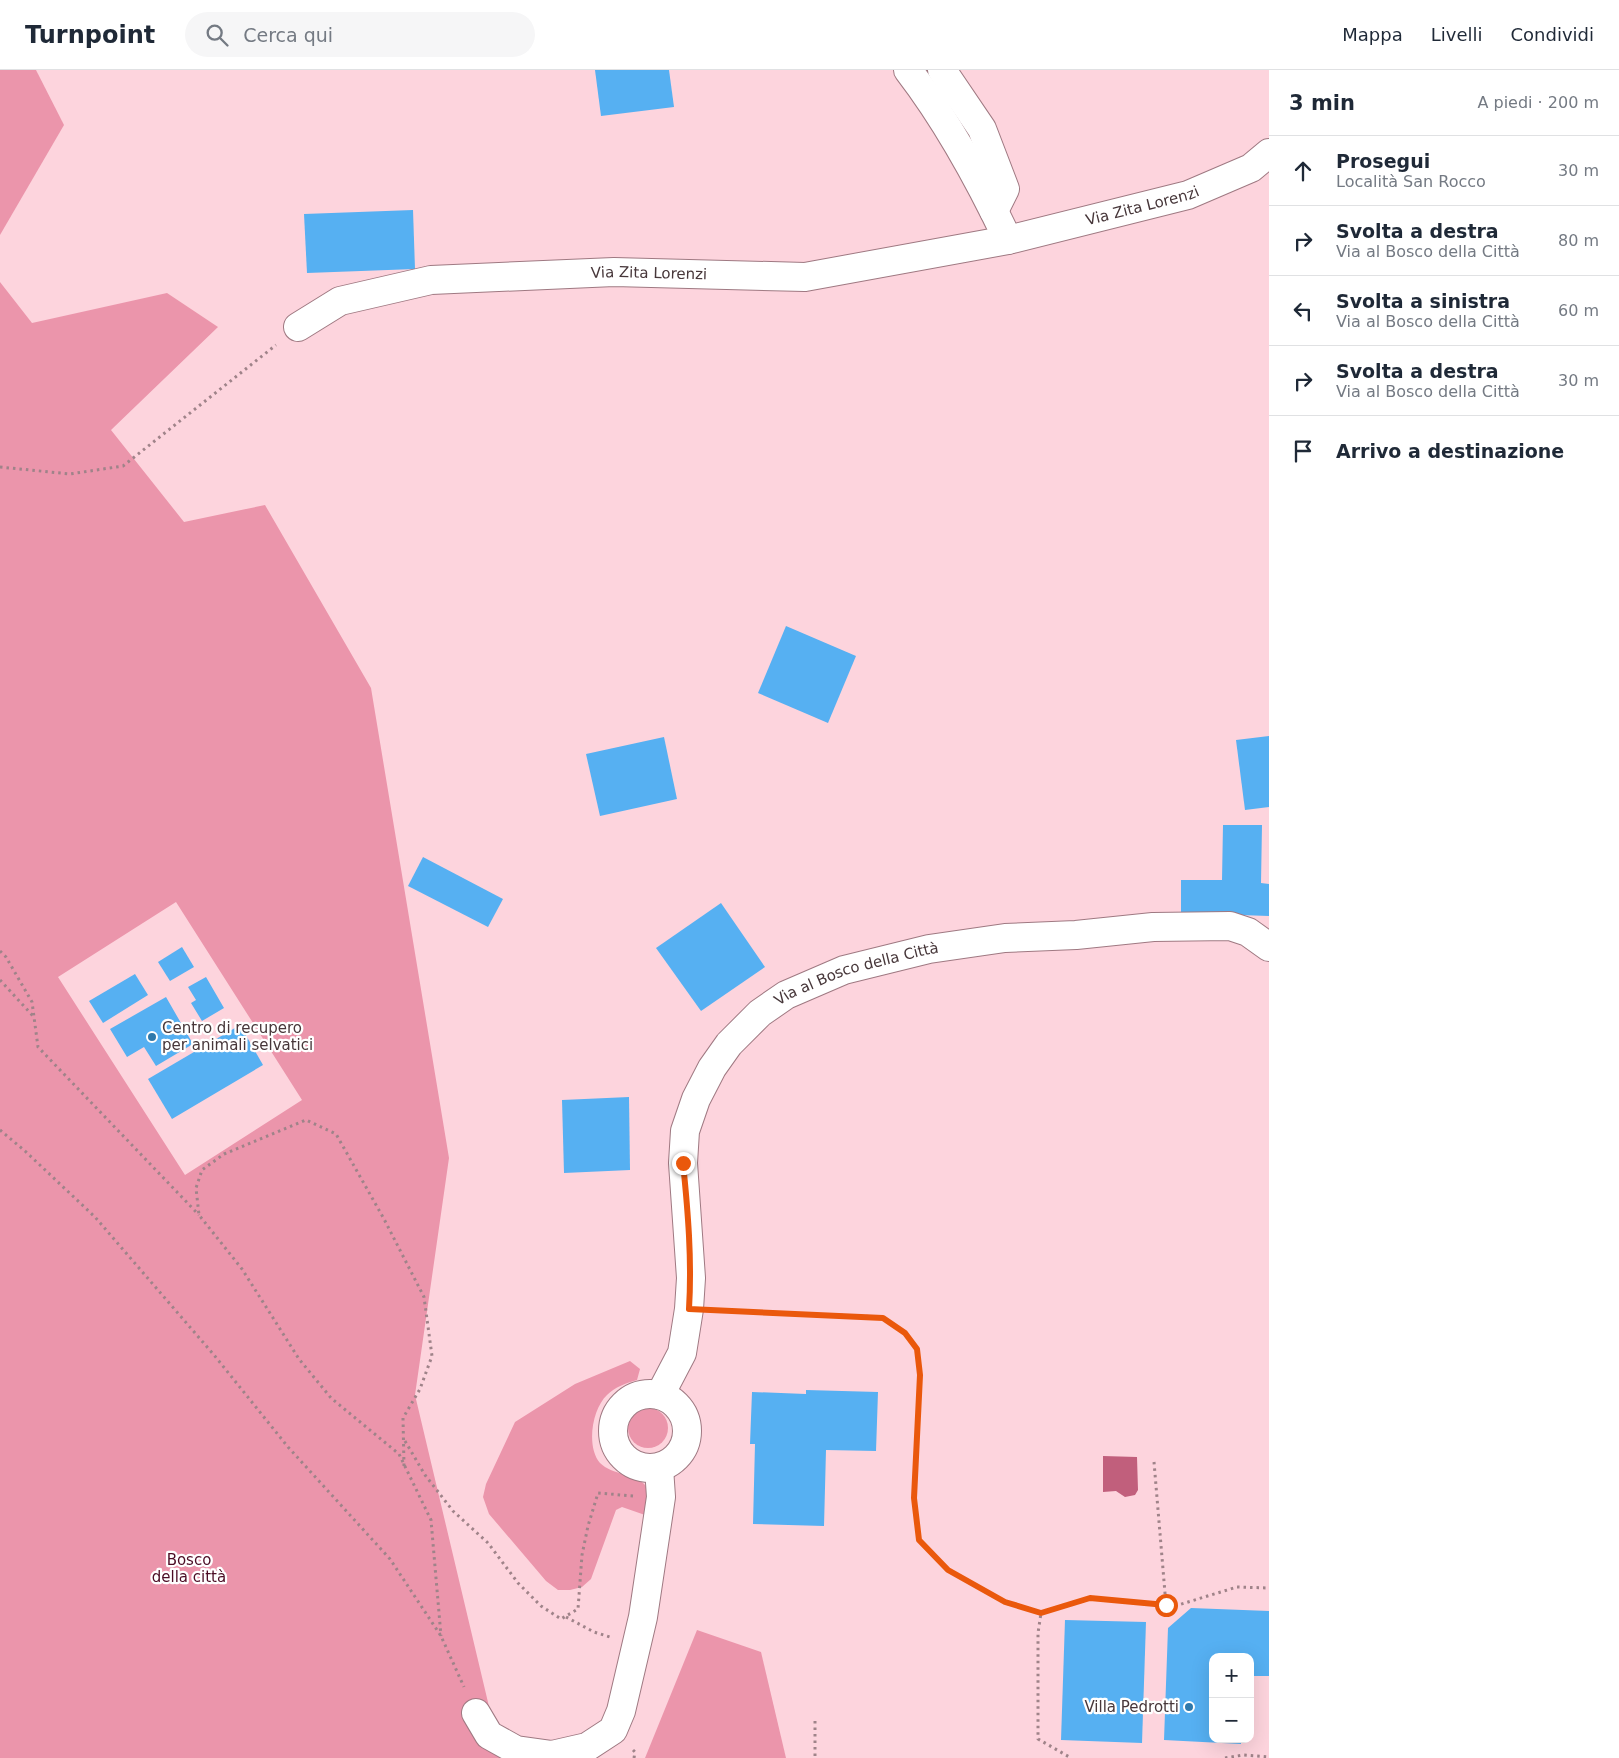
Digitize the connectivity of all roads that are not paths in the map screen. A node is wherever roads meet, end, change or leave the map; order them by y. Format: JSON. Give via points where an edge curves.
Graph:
{"nodes":[{"id":1,"x":908,"y":70,"type":"edge"},
{"id":2,"x":942,"y":70,"type":"edge"},
{"id":3,"x":1269,"y":153,"type":"edge"},
{"id":4,"x":994,"y":211,"type":"junction"},
{"id":5,"x":1008,"y":240,"type":"junction"},
{"id":6,"x":298,"y":327,"type":"road end"},
{"id":7,"x":1269,"y":947,"type":"edge"},
{"id":8,"x":660,"y":1395,"type":"junction"},
{"id":9,"x":659,"y":1468,"type":"junction"},
{"id":10,"x":476,"y":1713,"type":"road end"}],
"edges":[{"from":1,"to":4,"type":"street","via":[[954,137]]},
{"from":2,"to":4,"type":"street","via":[[982,129],[1005,189]]},
{"from":3,"to":5,"type":"street","name":"Via Zita Lorenzi","via":[[1251,168],[1188,195]]},
{"from":4,"to":5,"type":"street"},
{"from":5,"to":6,"type":"street","name":"Via Zita Lorenzi","via":[[805,277],[614,272],[430,280],[340,301]]},
{"from":7,"to":8,"type":"street","name":"Via al Bosco della Città","via":[[1248,932],[1230,926],[1153,927],[1006,938],[929,949],[844,970],[786,995],[760,1013],[729,1044],[712,1068],[696,1098],[685,1131],[683,1163],[690,1270],[689,1309],[682,1354]]},
{"from":8,"to":9,"type":"street","via":[[677,1405],[687,1429],[686,1442],[680,1453]]},
{"from":8,"to":9,"type":"street","via":[[640,1395],[628,1400],[613,1421],[612,1434],[622,1458],[633,1466]]},
{"from":9,"to":10,"type":"street","via":[[661,1497],[643,1617],[621,1710],[613,1730],[587,1747],[552,1755],[516,1750],[489,1735]]}]}
